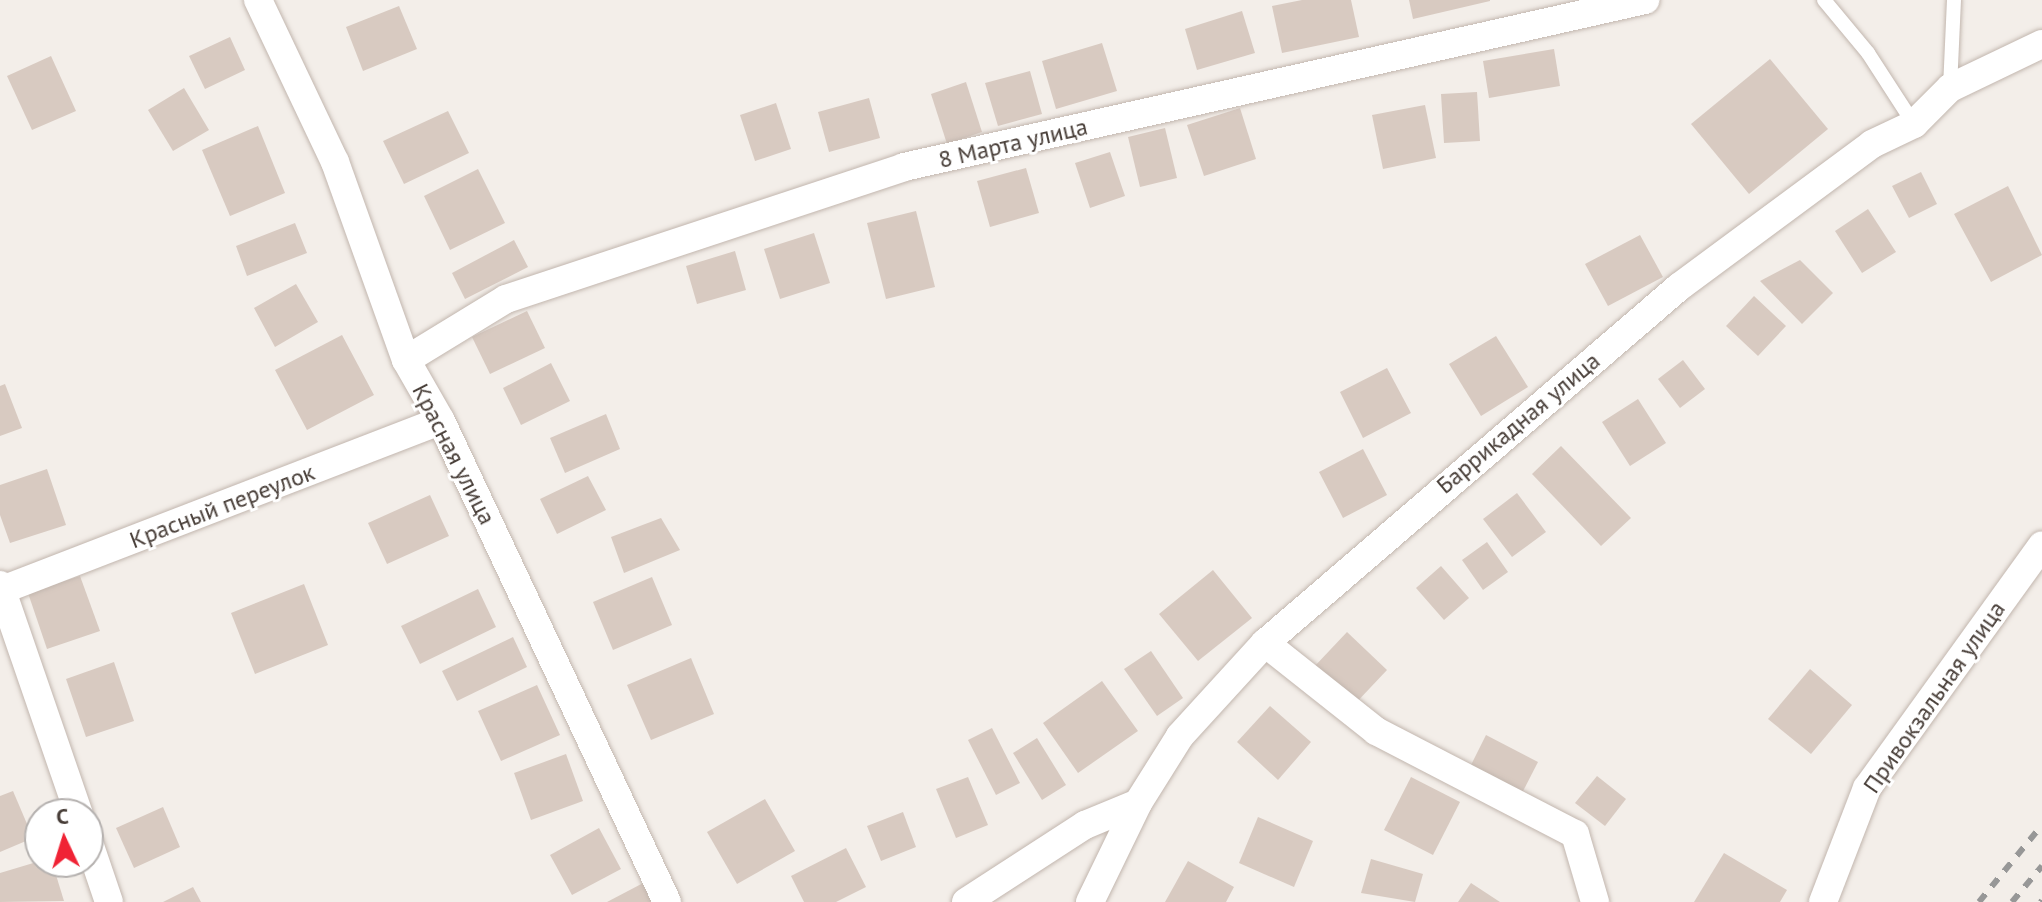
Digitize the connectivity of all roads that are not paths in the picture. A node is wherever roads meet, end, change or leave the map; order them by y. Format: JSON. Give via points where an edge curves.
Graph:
{"nodes":[{"id":1,"x":258,"y":0,"type":"edge"},
{"id":2,"x":1645,"y":0,"type":"edge"},
{"id":3,"x":1824,"y":0,"type":"edge"},
{"id":4,"x":1954,"y":0,"type":"edge"},
{"id":5,"x":2042,"y":44,"type":"edge"},
{"id":6,"x":1950,"y":88,"type":"junction"},
{"id":7,"x":1914,"y":124,"type":"junction"},
{"id":8,"x":406,"y":360,"type":"junction"},
{"id":9,"x":441,"y":421,"type":"junction"},
{"id":10,"x":2042,"y":545,"type":"edge"},
{"id":11,"x":1,"y":588,"type":"edge"},
{"id":12,"x":1265,"y":643,"type":"junction"},
{"id":13,"x":73,"y":798,"type":"edge"},
{"id":14,"x":1138,"y":803,"type":"junction"},
{"id":15,"x":101,"y":878,"type":"edge"},
{"id":16,"x":109,"y":902,"type":"edge"},
{"id":17,"x":667,"y":902,"type":"edge"},
{"id":18,"x":966,"y":902,"type":"edge"},
{"id":19,"x":1090,"y":902,"type":"edge"},
{"id":20,"x":1595,"y":902,"type":"edge"},
{"id":21,"x":1823,"y":902,"type":"edge"}],
"edges":[{"from":1,"to":8,"type":"street","name":"Красная улица","via":[[335,162]]},
{"from":2,"to":8,"type":"street","name":"8 Марта улица","via":[[904,167],[506,299]]},
{"from":3,"to":7,"type":"lane","via":[[1868,53]]},
{"from":4,"to":6,"type":"lane"},
{"from":5,"to":6,"type":"street","name":"Баррикадная улица"},
{"from":6,"to":7,"type":"street","name":"Баррикадная улица"},
{"from":7,"to":12,"type":"street","name":"Баррикадная улица","via":[[1872,144],[1679,287]]},
{"from":8,"to":9,"type":"street","name":"Красная улица"},
{"from":9,"to":11,"type":"street","name":"Красный переулок"},
{"from":9,"to":17,"type":"street","name":"Красная улица"},
{"from":10,"to":21,"type":"street","name":"Привокзальная улица","via":[[1867,788]]},
{"from":11,"to":13,"type":"street"},
{"from":12,"to":14,"type":"street","name":"Баррикадная улица","via":[[1180,736]]},
{"from":12,"to":20,"type":"street","via":[[1376,731],[1575,834]]},
{"from":14,"to":18,"type":"street","via":[[1085,825]]},
{"from":14,"to":19,"type":"street","name":"Баррикадная улица"},
{"from":15,"to":16,"type":"street"}]}
